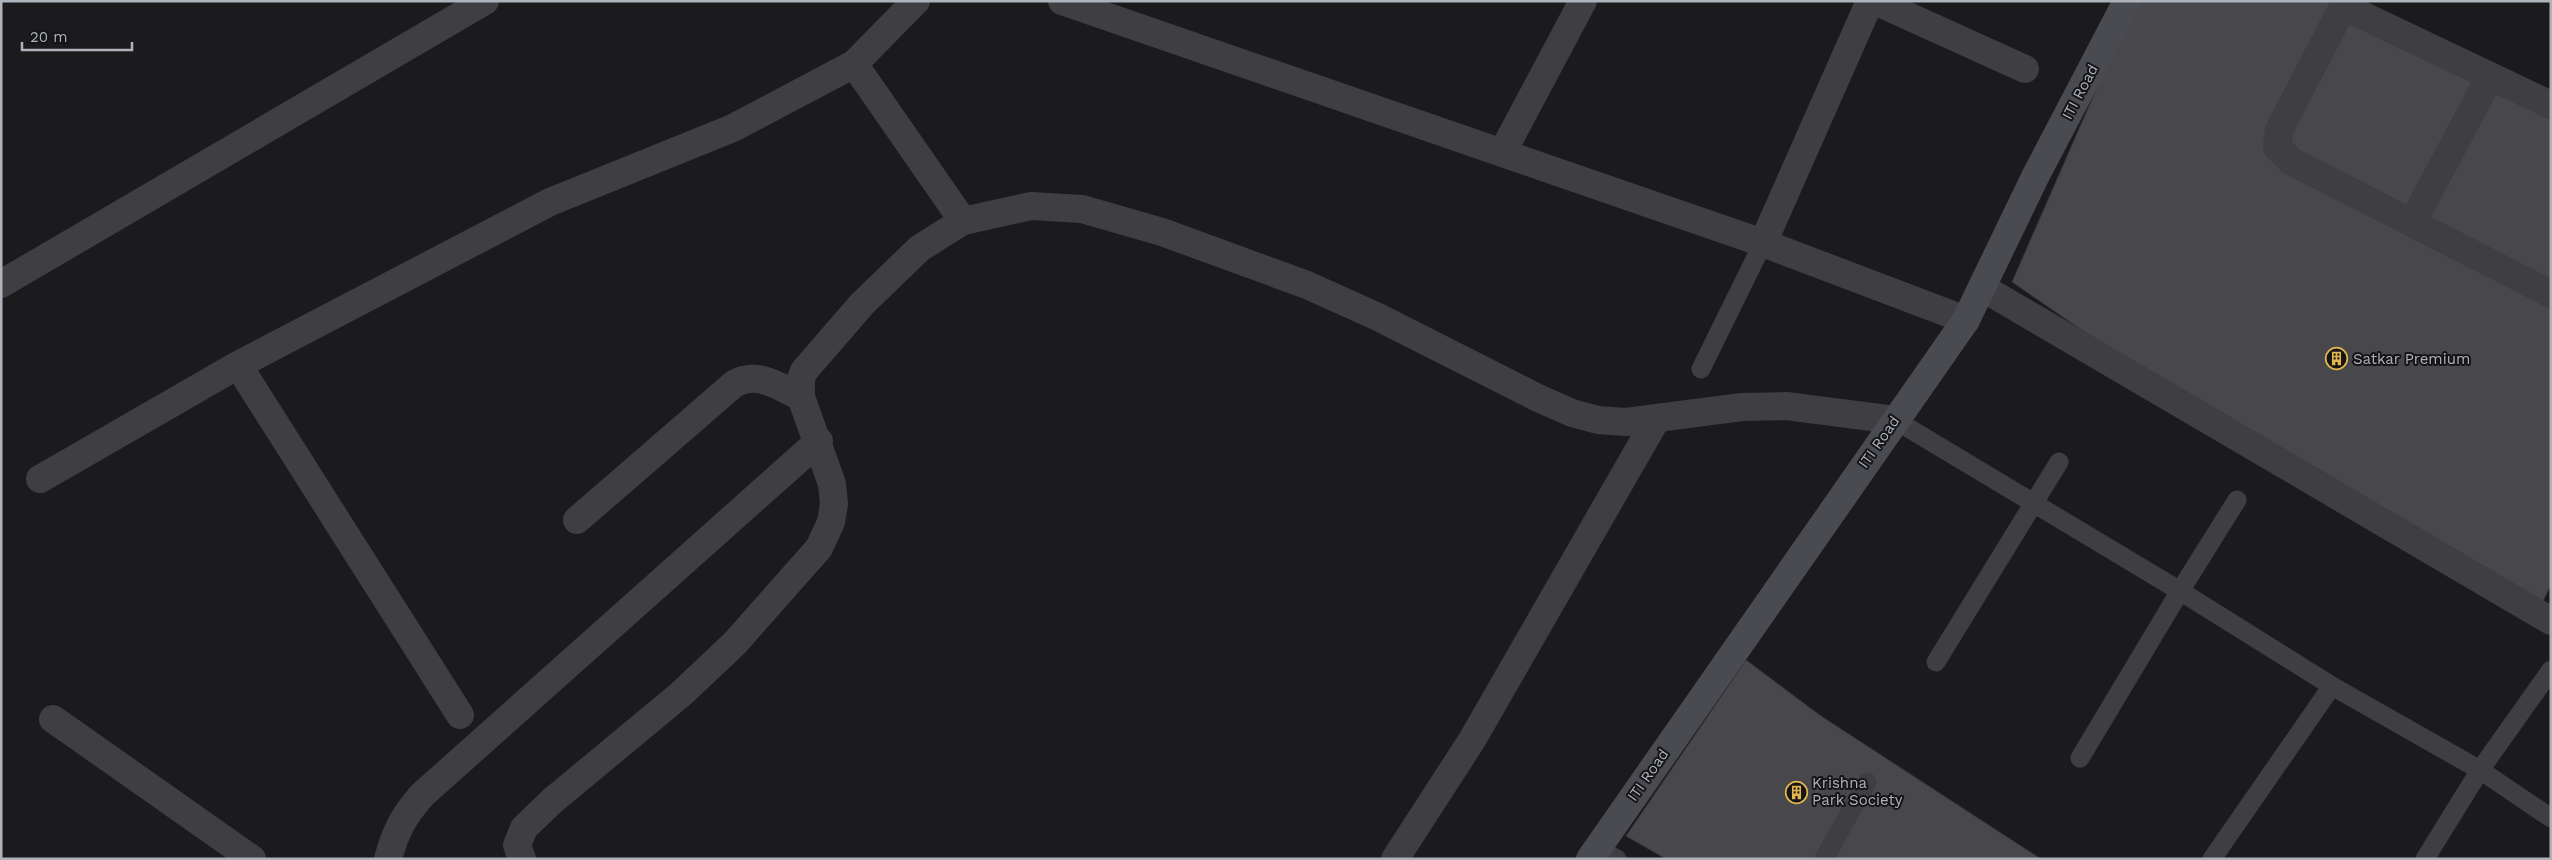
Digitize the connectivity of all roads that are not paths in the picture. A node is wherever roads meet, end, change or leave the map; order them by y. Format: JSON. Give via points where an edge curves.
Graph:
{"nodes":[{"id":1,"x":485,"y":1,"type":"edge"},
{"id":2,"x":916,"y":1,"type":"edge"},
{"id":3,"x":1062,"y":1,"type":"edge"},
{"id":4,"x":1583,"y":1,"type":"edge"},
{"id":5,"x":1870,"y":1,"type":"edge"},
{"id":6,"x":1874,"y":1,"type":"edge"},
{"id":7,"x":2127,"y":1,"type":"edge"},
{"id":8,"x":2345,"y":4,"type":"edge"},
{"id":9,"x":854,"y":64,"type":"junction"},
{"id":10,"x":2025,"y":69,"type":"dead end"},
{"id":11,"x":2490,"y":77,"type":"junction"},
{"id":12,"x":2551,"y":104,"type":"edge"},
{"id":13,"x":1502,"y":153,"type":"junction"},
{"id":14,"x":963,"y":221,"type":"junction"},
{"id":15,"x":2412,"y":223,"type":"junction"},
{"id":16,"x":1762,"y":243,"type":"junction"},
{"id":17,"x":1,"y":284,"type":"edge"},
{"id":18,"x":1983,"y":288,"type":"junction"},
{"id":19,"x":2549,"y":290,"type":"edge"},
{"id":20,"x":1966,"y":320,"type":"junction"},
{"id":21,"x":238,"y":365,"type":"junction"},
{"id":22,"x":1701,"y":369,"type":"dead end"},
{"id":23,"x":801,"y":397,"type":"junction"},
{"id":24,"x":1657,"y":418,"type":"junction"},
{"id":25,"x":1895,"y":420,"type":"junction"},
{"id":26,"x":818,"y":442,"type":"junction"},
{"id":27,"x":2059,"y":462,"type":"dead end"},
{"id":28,"x":40,"y":479,"type":"dead end"},
{"id":29,"x":2237,"y":500,"type":"dead end"},
{"id":30,"x":2033,"y":504,"type":"junction"},
{"id":31,"x":577,"y":520,"type":"dead end"},
{"id":32,"x":2180,"y":591,"type":"junction"},
{"id":33,"x":2551,"y":621,"type":"edge"},
{"id":34,"x":1936,"y":662,"type":"dead end"},
{"id":35,"x":2551,"y":670,"type":"edge"},
{"id":36,"x":2332,"y":686,"type":"junction"},
{"id":37,"x":460,"y":715,"type":"dead end"},
{"id":38,"x":54,"y":720,"type":"dead end"},
{"id":39,"x":2080,"y":758,"type":"dead end"},
{"id":40,"x":2480,"y":770,"type":"junction"},
{"id":41,"x":1867,"y":782,"type":"dead end"},
{"id":42,"x":2551,"y":818,"type":"edge"},
{"id":43,"x":1601,"y":855,"type":"edge"},
{"id":44,"x":252,"y":859,"type":"edge"},
{"id":45,"x":388,"y":859,"type":"edge"},
{"id":46,"x":522,"y":859,"type":"edge"},
{"id":47,"x":1396,"y":859,"type":"edge"},
{"id":48,"x":1824,"y":859,"type":"edge"},
{"id":49,"x":2212,"y":859,"type":"edge"},
{"id":50,"x":2425,"y":859,"type":"edge"}],
"edges":[{"from":1,"to":17,"type":"street"},
{"from":2,"to":9,"type":"street"},
{"from":3,"to":13,"type":"street"},
{"from":4,"to":13,"type":"street"},
{"from":5,"to":16,"type":"street"},
{"from":6,"to":10,"type":"street"},
{"from":7,"to":18,"type":"main road","name":"ITI Road","via":[[2035,177]]},
{"from":8,"to":11,"type":"street"},
{"from":8,"to":15,"type":"street","via":[[2279,130],[2278,147],[2291,161]]},
{"from":9,"to":14,"type":"street"},
{"from":9,"to":21,"type":"street","via":[[733,128],[550,202]]},
{"from":11,"to":12,"type":"street"},
{"from":11,"to":15,"type":"street"},
{"from":13,"to":16,"type":"street"},
{"from":14,"to":23,"type":"street","via":[[920,248],[862,304],[804,371]]},
{"from":14,"to":24,"type":"street","via":[[1031,206],[1091,211],[1162,232],[1307,285],[1572,413],[1598,420],[1626,422]]},
{"from":15,"to":19,"type":"street"},
{"from":16,"to":20,"type":"street"},
{"from":16,"to":22,"type":"lane"},
{"from":18,"to":20,"type":"main road","name":"ITI Road"},
{"from":18,"to":33,"type":"street"},
{"from":20,"to":25,"type":"main road","name":"ITI Road"},
{"from":21,"to":28,"type":"street"},
{"from":21,"to":37,"type":"street"},
{"from":23,"to":26,"type":"street"},
{"from":23,"to":31,"type":"street","via":[[765,380],[744,378]]},
{"from":24,"to":25,"type":"street","via":[[1742,407],[1786,406]]},
{"from":24,"to":47,"type":"street","via":[[1472,740]]},
{"from":25,"to":30,"type":"lane"},
{"from":25,"to":43,"type":"main road","name":"ITI Road"},
{"from":26,"to":45,"type":"street","via":[[422,795],[394,834]]},
{"from":26,"to":46,"type":"street","via":[[832,484],[834,504],[832,522],[819,548],[735,644],[529,823],[517,845]]},
{"from":27,"to":30,"type":"lane"},
{"from":29,"to":32,"type":"lane"},
{"from":30,"to":32,"type":"lane"},
{"from":30,"to":34,"type":"lane"},
{"from":32,"to":36,"type":"lane"},
{"from":32,"to":39,"type":"lane"},
{"from":35,"to":40,"type":"lane"},
{"from":36,"to":40,"type":"lane"},
{"from":36,"to":49,"type":"lane"},
{"from":38,"to":44,"type":"street"},
{"from":40,"to":42,"type":"lane"},
{"from":40,"to":50,"type":"lane"},
{"from":41,"to":48,"type":"lane"}]}
